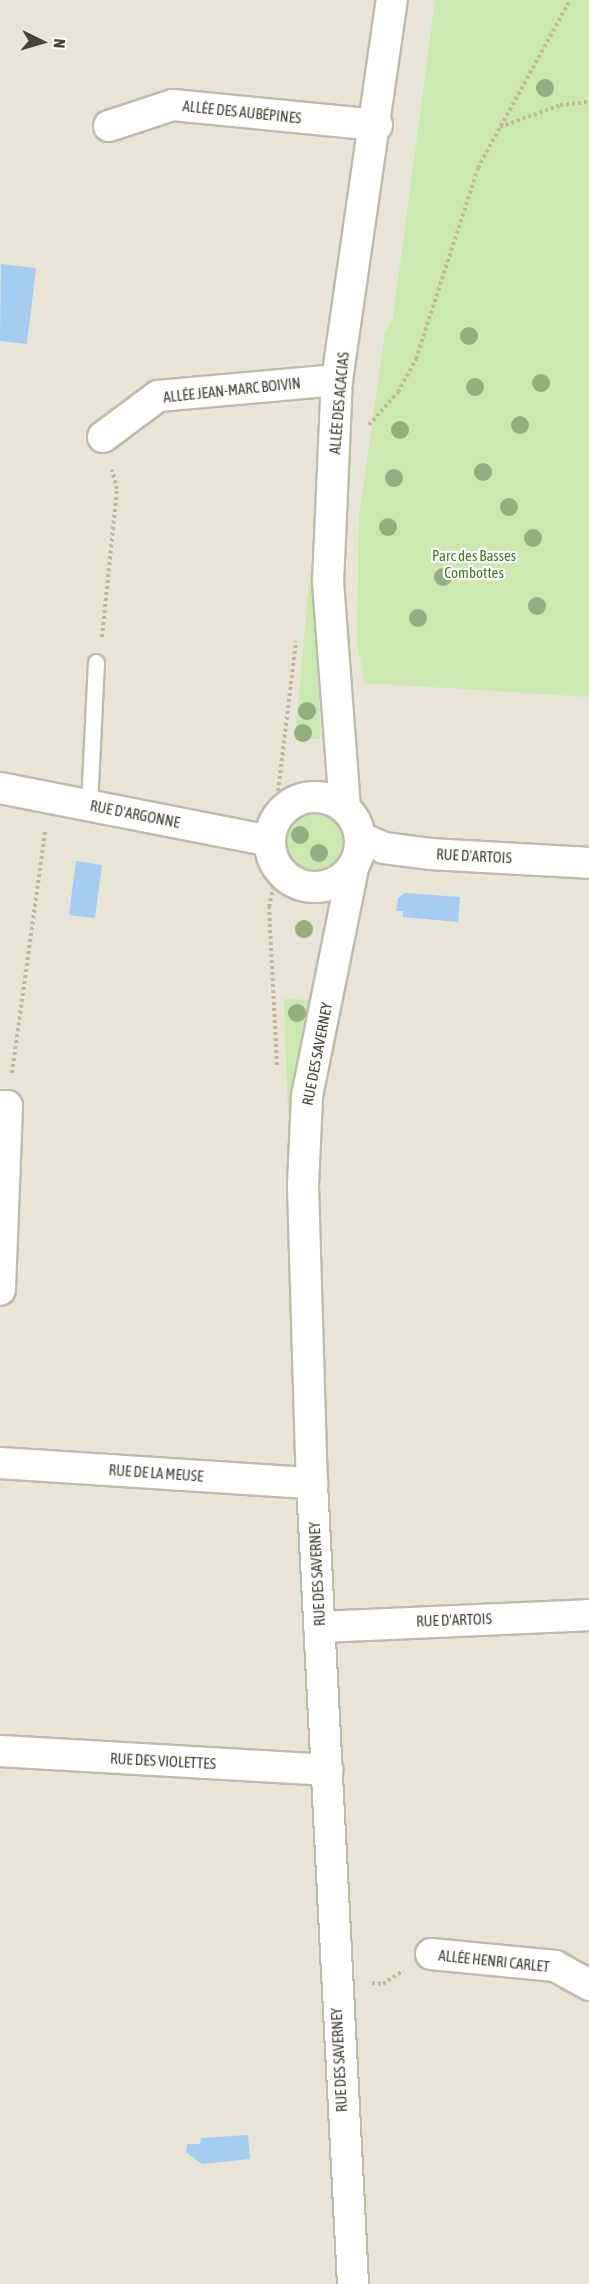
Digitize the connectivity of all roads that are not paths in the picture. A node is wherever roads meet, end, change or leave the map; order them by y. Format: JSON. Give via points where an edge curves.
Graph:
{"nodes":[{"id":1,"x":392,"y":0,"type":"edge"},
{"id":2,"x":377,"y":125,"type":"junction"},
{"id":3,"x":109,"y":126,"type":"dead end"},
{"id":4,"x":338,"y":380,"type":"junction"},
{"id":5,"x":103,"y":437,"type":"road end"},
{"id":6,"x":96,"y":662,"type":"road end"},
{"id":7,"x":0,"y":788,"type":"edge"},
{"id":8,"x":88,"y":805,"type":"junction"},
{"id":9,"x":345,"y":808,"type":"junction"},
{"id":10,"x":361,"y":838,"type":"junction"},
{"id":11,"x":269,"y":841,"type":"junction"},
{"id":12,"x":589,"y":863,"type":"edge"},
{"id":13,"x":352,"y":868,"type":"junction"},
{"id":14,"x":4,"y":1106,"type":"edge"},
{"id":15,"x":0,"y":1290,"type":"edge"},
{"id":16,"x":0,"y":1463,"type":"edge"},
{"id":17,"x":312,"y":1483,"type":"junction"},
{"id":18,"x":589,"y":1615,"type":"edge"},
{"id":19,"x":320,"y":1627,"type":"junction"},
{"id":20,"x":0,"y":1751,"type":"edge"},
{"id":21,"x":327,"y":1770,"type":"junction"},
{"id":22,"x":430,"y":1954,"type":"road end"},
{"id":23,"x":589,"y":1985,"type":"edge"},
{"id":24,"x":353,"y":2284,"type":"edge"}],
"edges":[{"from":1,"to":2,"type":"street","name":"ALLÉE DES ACACIAS"},
{"from":2,"to":3,"type":"street","name":"ALLÉE DES AUBÉPINES","via":[[173,105]]},
{"from":2,"to":4,"type":"street","name":"ALLÉE DES ACACIAS"},
{"from":4,"to":5,"type":"street","name":"ALLÉE JEAN-MARC BOIVIN","via":[[158,396]]},
{"from":4,"to":9,"type":"street","name":"ALLÉE DES ACACIAS","via":[[328,583]]},
{"from":6,"to":8,"type":"lane"},
{"from":7,"to":8,"type":"street","name":"RUE D'ARGONNE"},
{"from":8,"to":11,"type":"street","name":"RUE D'ARGONNE"},
{"from":9,"to":10,"type":"street"},
{"from":9,"to":11,"type":"street","via":[[327,798],[297,801],[280,813]]},
{"from":10,"to":12,"type":"street","name":"RUE D'ARTOIS","via":[[384,848],[430,854]]},
{"from":10,"to":13,"type":"street"},
{"from":11,"to":13,"type":"street","via":[[278,869],[301,886],[330,886]]},
{"from":13,"to":17,"type":"street","name":"RUE DES SAVERNEY","via":[[307,1097],[303,1186]]},
{"from":14,"to":15,"type":"street"},
{"from":16,"to":17,"type":"street","name":"RUE DE LA MEUSE"},
{"from":17,"to":19,"type":"street","name":"RUE DES SAVERNEY"},
{"from":18,"to":19,"type":"street","name":"RUE D'ARTOIS"},
{"from":19,"to":21,"type":"street","name":"RUE DES SAVERNEY"},
{"from":20,"to":21,"type":"street","name":"RUE DES VIOLETTES"},
{"from":21,"to":24,"type":"street","name":"RUE DES SAVERNEY"},
{"from":22,"to":23,"type":"street","name":"ALLÉE HENRI CARLET","via":[[555,1966]]}]}
